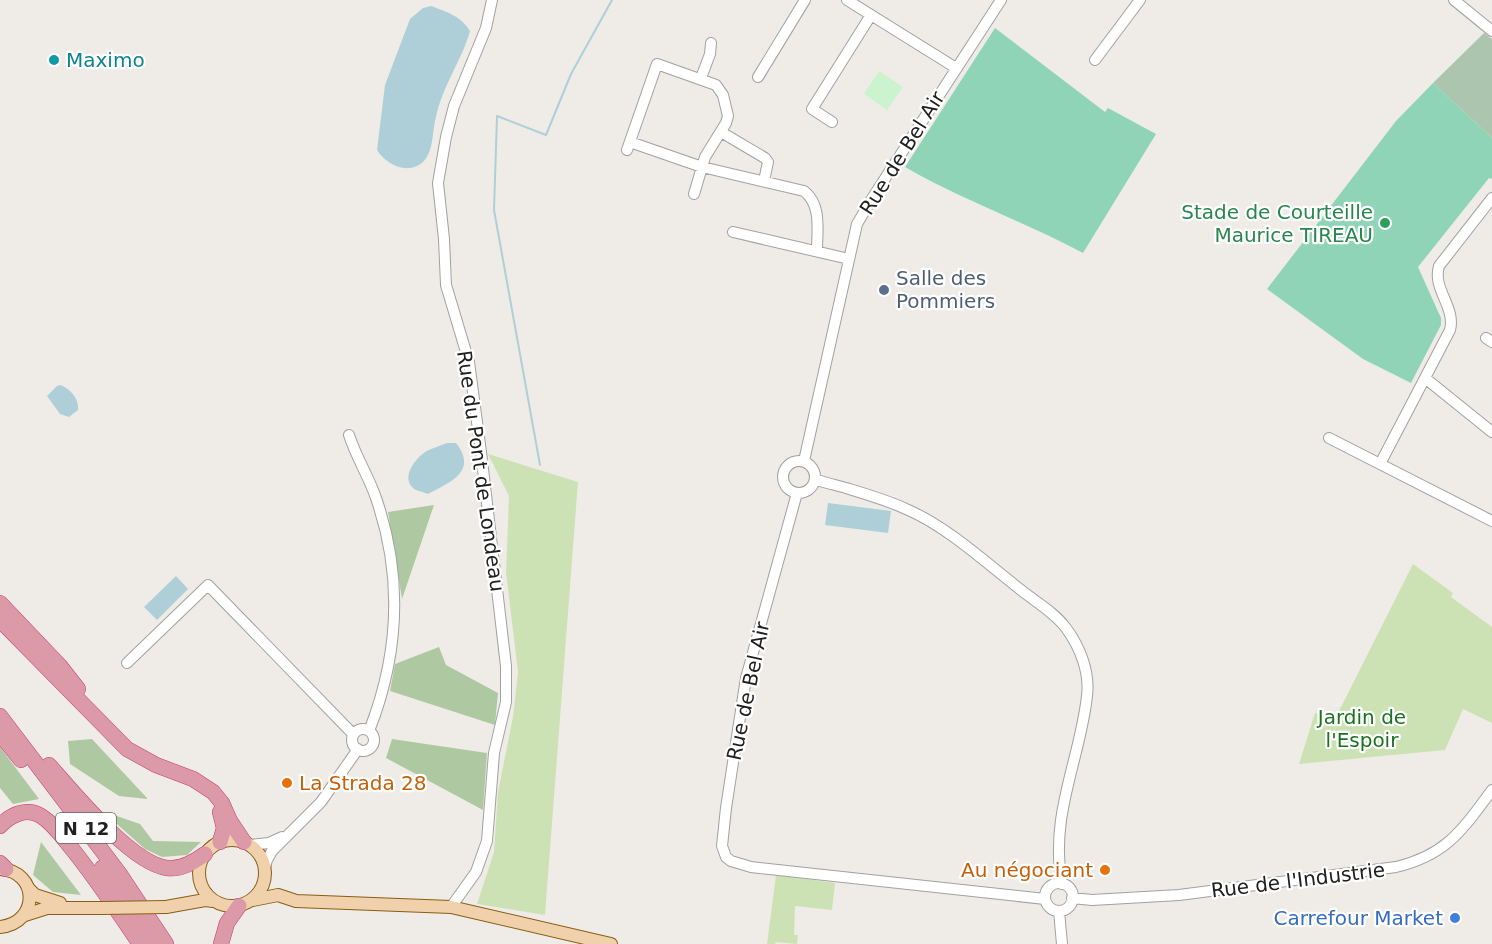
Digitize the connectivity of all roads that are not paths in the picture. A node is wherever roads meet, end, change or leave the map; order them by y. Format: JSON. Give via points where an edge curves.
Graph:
{"nodes":[{"id":1,"x":492,"y":0,"type":"edge"},
{"id":2,"x":805,"y":0,"type":"edge"},
{"id":3,"x":847,"y":0,"type":"edge"},
{"id":4,"x":1001,"y":0,"type":"edge"},
{"id":5,"x":1140,"y":0,"type":"edge"},
{"id":6,"x":1454,"y":0,"type":"edge"},
{"id":7,"x":871,"y":15,"type":"junction"},
{"id":8,"x":1492,"y":30,"type":"edge"},
{"id":9,"x":711,"y":43,"type":"dead end"},
{"id":10,"x":1095,"y":60,"type":"dead end"},
{"id":11,"x":956,"y":68,"type":"junction"},
{"id":12,"x":758,"y":77,"type":"dead end"},
{"id":13,"x":701,"y":78,"type":"junction"},
{"id":14,"x":832,"y":122,"type":"dead end"},
{"id":15,"x":721,"y":132,"type":"junction"},
{"id":16,"x":702,"y":167,"type":"junction"},
{"id":17,"x":764,"y":181,"type":"junction"},
{"id":18,"x":694,"y":194,"type":"dead end"},
{"id":19,"x":1492,"y":198,"type":"edge"},
{"id":20,"x":733,"y":232,"type":"dead end"},
{"id":21,"x":817,"y":251,"type":"junction"},
{"id":22,"x":849,"y":259,"type":"junction"},
{"id":23,"x":1425,"y":378,"type":"junction"},
{"id":24,"x":1492,"y":432,"type":"edge"},
{"id":25,"x":349,"y":435,"type":"dead end"},
{"id":26,"x":1329,"y":438,"type":"dead end"},
{"id":27,"x":804,"y":461,"type":"junction"},
{"id":28,"x":1380,"y":464,"type":"junction"},
{"id":29,"x":815,"y":479,"type":"junction"},
{"id":30,"x":797,"y":493,"type":"junction"},
{"id":31,"x":1492,"y":521,"type":"edge"},
{"id":32,"x":0,"y":603,"type":"edge"},
{"id":33,"x":0,"y":620,"type":"edge"},
{"id":34,"x":128,"y":663,"type":"dead end"},
{"id":35,"x":0,"y":711,"type":"edge"},
{"id":36,"x":93,"y":714,"type":"junction"},
{"id":37,"x":0,"y":716,"type":"edge"},
{"id":38,"x":369,"y":731,"type":"junction"},
{"id":39,"x":0,"y":734,"type":"edge"},
{"id":40,"x":353,"y":734,"type":"junction"},
{"id":41,"x":358,"y":749,"type":"junction"},
{"id":42,"x":1492,"y":789,"type":"edge"},
{"id":43,"x":213,"y":792,"type":"junction"},
{"id":44,"x":0,"y":826,"type":"edge"},
{"id":45,"x":291,"y":833,"type":"junction"},
{"id":46,"x":220,"y":842,"type":"junction"},
{"id":47,"x":247,"y":843,"type":"junction"},
{"id":48,"x":205,"y":854,"type":"junction"},
{"id":49,"x":1058,"y":861,"type":"junction"},
{"id":50,"x":2,"y":867,"type":"edge"},
{"id":51,"x":266,"y":870,"type":"junction"},
{"id":52,"x":200,"y":879,"type":"junction"},
{"id":53,"x":1062,"y":884,"type":"junction"},
{"id":54,"x":1049,"y":887,"type":"junction"},
{"id":55,"x":29,"y":889,"type":"junction"},
{"id":56,"x":1072,"y":898,"type":"junction"},
{"id":57,"x":1045,"y":899,"type":"junction"},
{"id":58,"x":213,"y":901,"type":"junction"},
{"id":59,"x":304,"y":901,"type":"junction"},
{"id":60,"x":246,"y":903,"type":"junction"},
{"id":61,"x":73,"y":906,"type":"junction"},
{"id":62,"x":166,"y":907,"type":"junction"},
{"id":63,"x":451,"y":907,"type":"junction"},
{"id":64,"x":1059,"y":911,"type":"junction"},
{"id":65,"x":25,"y":915,"type":"junction"},
{"id":66,"x":0,"y":927,"type":"edge"},
{"id":67,"x":140,"y":944,"type":"edge"},
{"id":68,"x":153,"y":944,"type":"edge"},
{"id":69,"x":166,"y":944,"type":"edge"},
{"id":70,"x":220,"y":944,"type":"edge"},
{"id":71,"x":611,"y":944,"type":"edge"},
{"id":72,"x":1062,"y":944,"type":"edge"}],
"edges":[{"from":1,"to":63,"type":"street","name":"Rue du Pont de Londeau","via":[[486,28],[453,106],[438,183],[446,285],[469,362],[481,452],[506,666],[506,702],[494,753],[487,842],[476,872]]},
{"from":2,"to":12,"type":"street"},
{"from":3,"to":7,"type":"street"},
{"from":4,"to":11,"type":"street","name":"Rue de Bel Air"},
{"from":5,"to":10,"type":"street"},
{"from":6,"to":8,"type":"street"},
{"from":7,"to":11,"type":"street"},
{"from":7,"to":14,"type":"street","via":[[812,109]]},
{"from":9,"to":13,"type":"street"},
{"from":11,"to":22,"type":"street","name":"Rue de Bel Air","via":[[857,224]]},
{"from":13,"to":15,"type":"street","via":[[716,85],[723,95],[728,116]]},
{"from":13,"to":16,"type":"street","via":[[657,64],[628,146]]},
{"from":15,"to":16,"type":"street"},
{"from":15,"to":17,"type":"street","via":[[768,162]]},
{"from":16,"to":17,"type":"street"},
{"from":16,"to":18,"type":"street"},
{"from":17,"to":21,"type":"street","via":[[797,188],[810,196],[817,211]]},
{"from":19,"to":23,"type":"street","via":[[1438,266],[1437,278],[1452,322]]},
{"from":20,"to":21,"type":"street"},
{"from":21,"to":22,"type":"street"},
{"from":22,"to":27,"type":"street","name":"Rue de Bel Air"},
{"from":23,"to":24,"type":"street"},
{"from":23,"to":28,"type":"street"},
{"from":25,"to":38,"type":"street","via":[[385,527],[393,573],[390,662]]},
{"from":26,"to":28,"type":"street"},
{"from":27,"to":29,"type":"street","via":[[812,466]]},
{"from":27,"to":30,"type":"street","via":[[789,465],[784,475],[788,488]]},
{"from":28,"to":31,"type":"street"},
{"from":29,"to":30,"type":"street","via":[[807,491]]},
{"from":29,"to":49,"type":"street","via":[[906,508],[924,518],[1046,609],[1074,640],[1087,676],[1088,694],[1067,784]]},
{"from":30,"to":57,"type":"street","name":"Rue de Bel Air","via":[[746,678],[726,808],[722,846],[726,857],[750,867]]},
{"from":32,"to":36,"type":"highway","via":[[60,666]]},
{"from":33,"to":36,"type":"highway"},
{"from":34,"to":40,"type":"street","via":[[208,585]]},
{"from":35,"to":48,"type":"highway","number":"N 12","via":[[102,824],[148,862],[167,868],[181,867]]},
{"from":36,"to":43,"type":"highway","via":[[139,757],[193,779]]},
{"from":37,"to":69,"type":"highway","number":"N 12","via":[[119,873]]},
{"from":38,"to":40,"type":"street","via":[[358,730]]},
{"from":38,"to":41,"type":"street","via":[[372,745],[367,750]]},
{"from":39,"to":68,"type":"highway","number":"N 12","via":[[87,846]]},
{"from":40,"to":41,"type":"street","via":[[352,743]]},
{"from":41,"to":45,"type":"street","via":[[321,802]]},
{"from":42,"to":56,"type":"street","name":"Rue de l'Industrie","via":[[1460,833],[1412,863],[1179,894]]},
{"from":43,"to":46,"type":"highway","via":[[224,828]]},
{"from":43,"to":47,"type":"highway"},
{"from":44,"to":67,"type":"highway","number":"N 12","via":[[10,816],[28,812],[40,815],[87,867]]},
{"from":45,"to":47,"type":"street","via":[[269,843]]},
{"from":45,"to":51,"type":"street","via":[[269,855]]},
{"from":46,"to":47,"type":"main road"},
{"from":46,"to":48,"type":"main road"},
{"from":47,"to":51,"type":"main road","via":[[259,853]]},
{"from":48,"to":52,"type":"main road"},
{"from":49,"to":53,"type":"street"},
{"from":49,"to":54,"type":"street"},
{"from":50,"to":55,"type":"main road","via":[[20,876]]},
{"from":51,"to":59,"type":"main road","via":[[275,885]]},
{"from":51,"to":60,"type":"main road","via":[[262,888]]},
{"from":52,"to":58,"type":"main road"},
{"from":52,"to":62,"type":"main road","via":[[190,896]]},
{"from":53,"to":54,"type":"street"},
{"from":53,"to":56,"type":"street","via":[[1070,889]]},
{"from":54,"to":57,"type":"street"},
{"from":55,"to":61,"type":"main road","via":[[35,895]]},
{"from":55,"to":65,"type":"main road"},
{"from":56,"to":64,"type":"street","via":[[1067,908]]},
{"from":57,"to":64,"type":"street","via":[[1051,909]]},
{"from":58,"to":60,"type":"main road","via":[[230,907]]},
{"from":58,"to":62,"type":"main road"},
{"from":59,"to":60,"type":"main road","via":[[278,895]]},
{"from":59,"to":63,"type":"main road"},
{"from":60,"to":70,"type":"highway","via":[[227,923]]},
{"from":61,"to":62,"type":"main road","bridge":true},
{"from":61,"to":65,"type":"main road","via":[[40,909]]},
{"from":63,"to":71,"type":"main road"},
{"from":64,"to":72,"type":"street"},
{"from":65,"to":66,"type":"main road","via":[[18,922]]}]}
